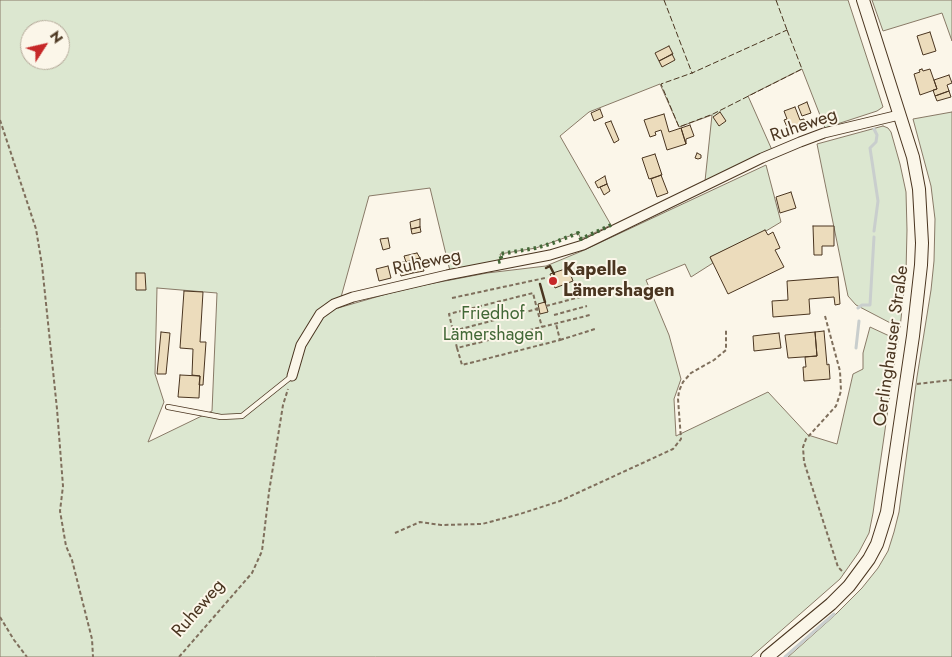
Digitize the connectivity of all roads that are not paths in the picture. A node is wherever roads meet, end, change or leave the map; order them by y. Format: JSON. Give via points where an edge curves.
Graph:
{"nodes":[{"id":1,"x":863,"y":0,"type":"edge"},
{"id":2,"x":900,"y":115,"type":"junction"},
{"id":3,"x":292,"y":376,"type":"joint"},
{"id":4,"x":168,"y":407,"type":"dead end"},
{"id":5,"x":767,"y":657,"type":"edge"}],
"edges":[{"from":1,"to":2,"type":"street","name":"Oerlinghauser Straße"},
{"from":2,"to":3,"type":"street","name":"Ruheweg","via":[[800,142],[574,247],[334,304],[320,314],[301,345]]},
{"from":2,"to":5,"type":"street","name":"Oerlinghauser Straße","via":[[913,156],[922,243],[918,301],[887,512],[877,544],[855,578],[831,604]]},
{"from":3,"to":4,"type":"lane","via":[[242,416],[221,417]]}]}
